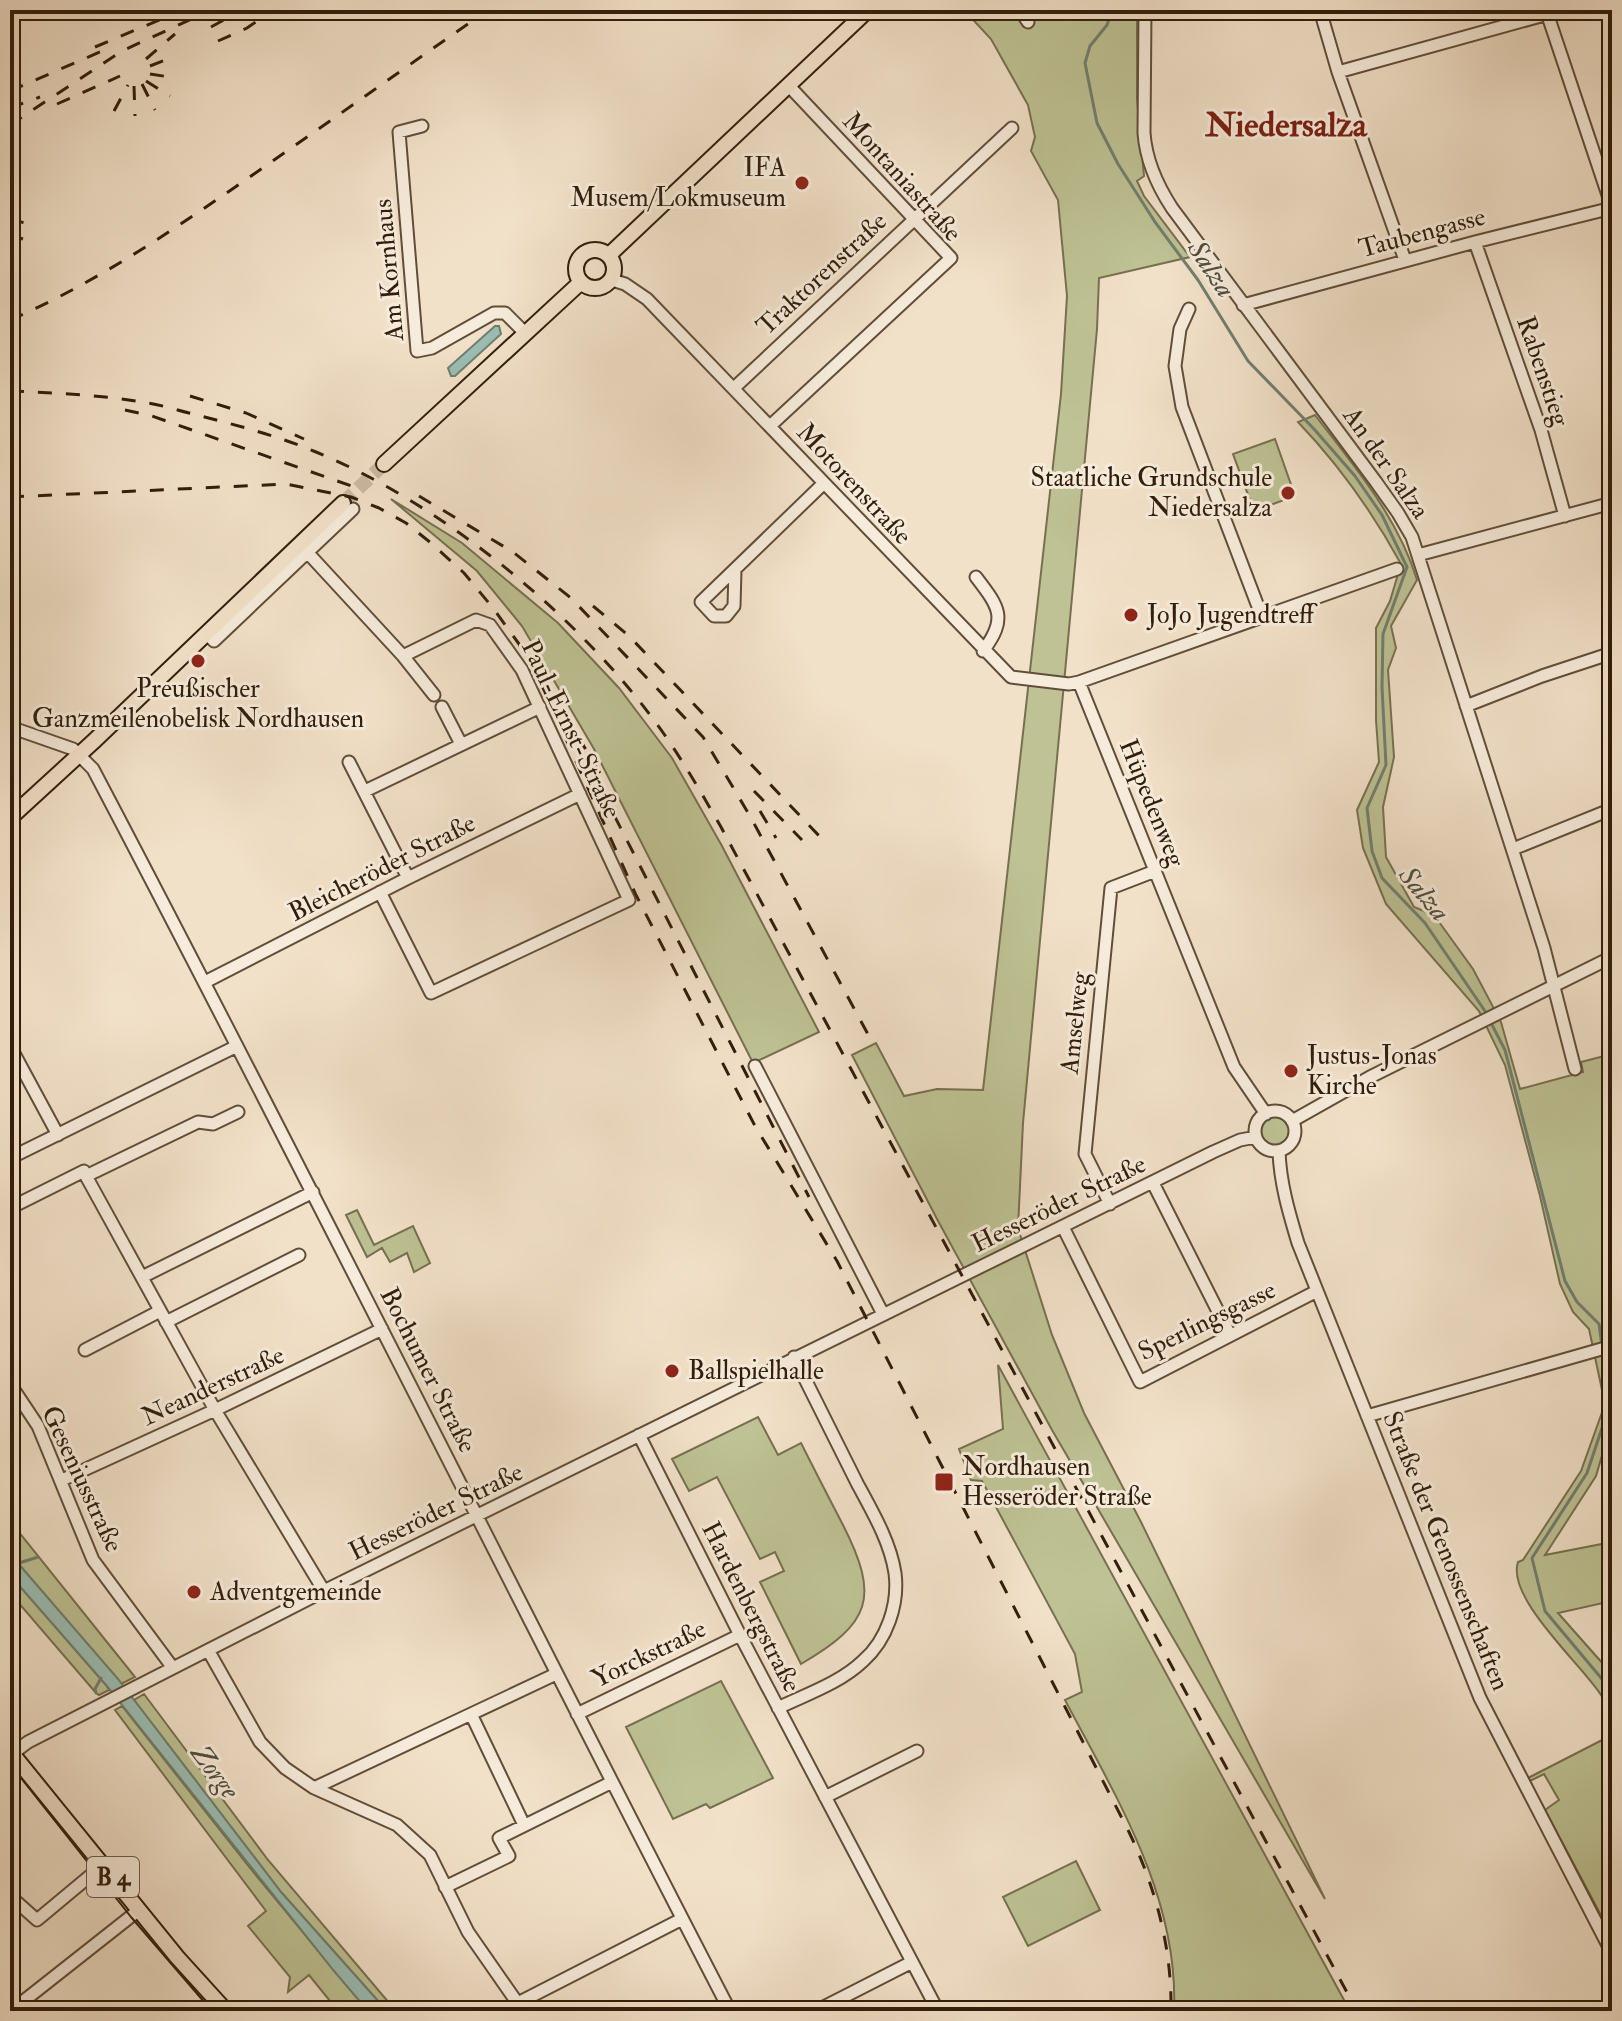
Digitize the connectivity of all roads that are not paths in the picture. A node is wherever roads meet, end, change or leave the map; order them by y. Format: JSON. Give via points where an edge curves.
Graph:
{"nodes":[{"id":1,"x":868,"y":10,"type":"edge"},
{"id":2,"x":1020,"y":10,"type":"edge"},
{"id":3,"x":1145,"y":10,"type":"edge"},
{"id":4,"x":1320,"y":10,"type":"edge"},
{"id":5,"x":1547,"y":12,"type":"edge"},
{"id":6,"x":1028,"y":22,"type":"dead end"},
{"id":7,"x":1338,"y":72,"type":"junction"},
{"id":8,"x":789,"y":86,"type":"junction"},
{"id":9,"x":422,"y":126,"type":"dead end"},
{"id":10,"x":1012,"y":128,"type":"dead end"},
{"id":11,"x":1612,"y":208,"type":"edge"},
{"id":12,"x":913,"y":218,"type":"junction"},
{"id":13,"x":1475,"y":242,"type":"junction"},
{"id":14,"x":609,"y":255,"type":"junction"},
{"id":15,"x":1405,"y":260,"type":"junction"},
{"id":16,"x":612,"y":280,"type":"junction"},
{"id":17,"x":581,"y":282,"type":"junction"},
{"id":18,"x":1243,"y":305,"type":"junction"},
{"id":19,"x":1189,"y":309,"type":"dead end"},
{"id":20,"x":525,"y":333,"type":"junction"},
{"id":21,"x":734,"y":388,"type":"junction"},
{"id":22,"x":770,"y":426,"type":"junction"},
{"id":23,"x":384,"y":464,"type":"tunnel mouth"},
{"id":24,"x":824,"y":483,"type":"junction"},
{"id":25,"x":1612,"y":503,"type":"edge"},
{"id":26,"x":348,"y":506,"type":"joint"},
{"id":27,"x":1565,"y":516,"type":"junction"},
{"id":28,"x":307,"y":552,"type":"junction"},
{"id":29,"x":1418,"y":555,"type":"junction"},
{"id":30,"x":1397,"y":569,"type":"dead end"},
{"id":31,"x":735,"y":570,"type":"dead end"},
{"id":32,"x":976,"y":577,"type":"dead end"},
{"id":33,"x":1262,"y":617,"type":"junction"},
{"id":34,"x":206,"y":633,"type":"junction"},
{"id":35,"x":983,"y":651,"type":"junction"},
{"id":36,"x":1612,"y":653,"type":"edge"},
{"id":37,"x":403,"y":656,"type":"junction"},
{"id":38,"x":1079,"y":682,"type":"junction"},
{"id":39,"x":434,"y":695,"type":"dead end"},
{"id":40,"x":1466,"y":706,"type":"junction"},
{"id":41,"x":442,"y":707,"type":"dead end"},
{"id":42,"x":540,"y":707,"type":"junction"},
{"id":43,"x":10,"y":727,"type":"edge"},
{"id":44,"x":461,"y":744,"type":"junction"},
{"id":45,"x":79,"y":755,"type":"junction"},
{"id":46,"x":349,"y":762,"type":"dead end"},
{"id":47,"x":365,"y":791,"type":"junction"},
{"id":48,"x":580,"y":794,"type":"junction"},
{"id":49,"x":1612,"y":809,"type":"edge"},
{"id":50,"x":10,"y":818,"type":"edge"},
{"id":51,"x":1513,"y":849,"type":"junction"},
{"id":52,"x":1155,"y":871,"type":"junction"},
{"id":53,"x":408,"y":878,"type":"junction"},
{"id":54,"x":380,"y":892,"type":"junction"},
{"id":55,"x":1612,"y":957,"type":"edge"},
{"id":56,"x":205,"y":982,"type":"junction"},
{"id":57,"x":1555,"y":983,"type":"junction"},
{"id":58,"x":10,"y":1046,"type":"edge"},
{"id":59,"x":237,"y":1046,"type":"junction"},
{"id":60,"x":755,"y":1066,"type":"dead end"},
{"id":61,"x":1575,"y":1069,"type":"dead end"},
{"id":62,"x":238,"y":1112,"type":"dead end"},
{"id":63,"x":1266,"y":1114,"type":"junction"},
{"id":64,"x":1292,"y":1121,"type":"junction"},
{"id":65,"x":58,"y":1135,"type":"junction"},
{"id":66,"x":1256,"y":1137,"type":"junction"},
{"id":67,"x":1279,"y":1151,"type":"junction"},
{"id":68,"x":10,"y":1158,"type":"edge"},
{"id":69,"x":86,"y":1176,"type":"junction"},
{"id":70,"x":1153,"y":1183,"type":"junction"},
{"id":71,"x":313,"y":1192,"type":"junction"},
{"id":72,"x":1110,"y":1204,"type":"junction"},
{"id":73,"x":10,"y":1208,"type":"edge"},
{"id":74,"x":1063,"y":1227,"type":"junction"},
{"id":75,"x":299,"y":1255,"type":"dead end"},
{"id":76,"x":142,"y":1277,"type":"junction"},
{"id":77,"x":1317,"y":1291,"type":"junction"},
{"id":78,"x":883,"y":1314,"type":"junction"},
{"id":79,"x":163,"y":1316,"type":"junction"},
{"id":80,"x":382,"y":1329,"type":"junction"},
{"id":81,"x":1230,"y":1335,"type":"junction"},
{"id":82,"x":1611,"y":1346,"type":"edge"},
{"id":83,"x":85,"y":1350,"type":"dead end"},
{"id":84,"x":794,"y":1357,"type":"junction"},
{"id":85,"x":10,"y":1384,"type":"edge"},
{"id":86,"x":215,"y":1410,"type":"junction"},
{"id":87,"x":1367,"y":1416,"type":"junction"},
{"id":88,"x":639,"y":1435,"type":"junction"},
{"id":89,"x":62,"y":1480,"type":"junction"},
{"id":90,"x":478,"y":1517,"type":"junction"},
{"id":91,"x":324,"y":1591,"type":"junction"},
{"id":92,"x":740,"y":1635,"type":"junction"},
{"id":93,"x":208,"y":1650,"type":"junction"},
{"id":94,"x":173,"y":1668,"type":"junction"},
{"id":95,"x":556,"y":1674,"type":"junction"},
{"id":96,"x":778,"y":1708,"type":"junction"},
{"id":97,"x":471,"y":1714,"type":"junction"},
{"id":98,"x":577,"y":1714,"type":"junction"},
{"id":99,"x":917,"y":1751,"type":"dead end"},
{"id":100,"x":13,"y":1759,"type":"edge"},
{"id":101,"x":612,"y":1782,"type":"junction"},
{"id":102,"x":314,"y":1788,"type":"junction"},
{"id":103,"x":825,"y":1797,"type":"junction"},
{"id":104,"x":524,"y":1825,"type":"junction"},
{"id":105,"x":103,"y":1865,"type":"junction"},
{"id":106,"x":445,"y":1887,"type":"junction"},
{"id":107,"x":10,"y":1896,"type":"edge"},
{"id":108,"x":139,"y":1910,"type":"junction"},
{"id":109,"x":682,"y":1919,"type":"junction"},
{"id":110,"x":1612,"y":1953,"type":"edge"},
{"id":111,"x":912,"y":1962,"type":"junction"},
{"id":112,"x":16,"y":2007,"type":"dead end"},
{"id":113,"x":520,"y":2007,"type":"edge"},
{"id":114,"x":226,"y":2011,"type":"edge"},
{"id":115,"x":730,"y":2011,"type":"edge"},
{"id":116,"x":816,"y":2011,"type":"edge"},
{"id":117,"x":938,"y":2011,"type":"edge"}],
"edges":[{"from":1,"to":8,"type":"main road"},
{"from":2,"to":6,"type":"street"},
{"from":3,"to":18,"type":"street","name":"An der Salza","via":[[1144,133],[1149,161],[1167,200]]},
{"from":4,"to":7,"type":"street"},
{"from":5,"to":7,"type":"street"},
{"from":5,"to":11,"type":"street"},
{"from":7,"to":15,"type":"street"},
{"from":8,"to":12,"type":"street","name":"Montaniastraße"},
{"from":8,"to":14,"type":"main road"},
{"from":9,"to":20,"type":"street","name":"Am Kornhaus","via":[[399,132],[417,351],[494,313],[505,313]]},
{"from":10,"to":12,"type":"street","name":"Traktorenstraße"},
{"from":11,"to":13,"type":"street","name":"Taubengasse"},
{"from":12,"to":21,"type":"street","name":"Traktorenstraße"},
{"from":12,"to":22,"type":"street","name":"Montaniastraße","via":[[951,258]]},
{"from":13,"to":15,"type":"street","name":"Taubengasse"},
{"from":13,"to":27,"type":"street","name":"Rabenstieg","via":[[1541,430]]},
{"from":14,"to":16,"type":"main road","via":[[615,267]]},
{"from":14,"to":17,"type":"main road","via":[[591,250],[580,257],[576,270]]},
{"from":15,"to":18,"type":"street","name":"Taubengasse"},
{"from":16,"to":17,"type":"main road","via":[[597,288]]},
{"from":16,"to":21,"type":"street","name":"Motorenstraße","via":[[647,299]]},
{"from":17,"to":20,"type":"main road"},
{"from":18,"to":29,"type":"street","name":"An der Salza","via":[[1398,513]]},
{"from":19,"to":33,"type":"street","via":[[1175,366],[1182,407]]},
{"from":20,"to":23,"type":"main road"},
{"from":21,"to":22,"type":"street","name":"Motorenstraße"},
{"from":22,"to":24,"type":"street","name":"Motorenstraße"},
{"from":24,"to":31,"type":"street"},
{"from":24,"to":35,"type":"street","name":"Motorenstraße"},
{"from":25,"to":27,"type":"street"},
{"from":26,"to":28,"type":"street"},
{"from":26,"to":34,"type":"main road"},
{"from":27,"to":29,"type":"street"},
{"from":28,"to":34,"type":"street","via":[[214,641]]},
{"from":28,"to":37,"type":"street"},
{"from":29,"to":40,"type":"street","name":"An der Salza"},
{"from":30,"to":33,"type":"street"},
{"from":32,"to":35,"type":"street","via":[[1000,617],[997,633]]},
{"from":33,"to":38,"type":"street"},
{"from":34,"to":45,"type":"main road"},
{"from":35,"to":38,"type":"street","name":"Motorenstraße","via":[[1011,677]]},
{"from":36,"to":40,"type":"street"},
{"from":37,"to":39,"type":"street"},
{"from":37,"to":42,"type":"street","name":"Paul-Ernst-Straße","via":[[476,620],[490,625]]},
{"from":38,"to":52,"type":"street","name":"Hüpedenweg"},
{"from":40,"to":51,"type":"street","name":"An der Salza"},
{"from":41,"to":44,"type":"street"},
{"from":42,"to":44,"type":"street"},
{"from":42,"to":48,"type":"street","name":"Paul-Ernst-Straße"},
{"from":43,"to":45,"type":"street"},
{"from":44,"to":47,"type":"street"},
{"from":45,"to":50,"type":"main road"},
{"from":45,"to":56,"type":"street","name":"Bochumer Straße","via":[[93,769]]},
{"from":46,"to":47,"type":"street"},
{"from":47,"to":53,"type":"street"},
{"from":48,"to":53,"type":"street","name":"Bleicheröder Straße"},
{"from":48,"to":54,"type":"street","name":"Paul-Ernst-Straße","via":[[629,900],[431,993]]},
{"from":49,"to":51,"type":"street"},
{"from":51,"to":57,"type":"street","name":"An der Salza"},
{"from":52,"to":63,"type":"street","name":"Hüpedenweg","via":[[1234,1067]]},
{"from":52,"to":72,"type":"street","name":"Amselweg","via":[[1111,888],[1085,1154]]},
{"from":53,"to":54,"type":"street","name":"Bleicheröder Straße"},
{"from":54,"to":56,"type":"street","name":"Bleicheröder Straße"},
{"from":55,"to":57,"type":"street"},
{"from":56,"to":59,"type":"street","name":"Bochumer Straße"},
{"from":57,"to":61,"type":"street","name":"An der Salza"},
{"from":57,"to":64,"type":"street"},
{"from":58,"to":65,"type":"street"},
{"from":59,"to":65,"type":"street"},
{"from":59,"to":71,"type":"street","name":"Bochumer Straße"},
{"from":60,"to":78,"type":"street"},
{"from":62,"to":69,"type":"street","via":[[213,1124],[198,1122]]},
{"from":63,"to":64,"type":"street","via":[[1281,1112]]},
{"from":63,"to":66,"type":"street","via":[[1258,1120]]},
{"from":64,"to":67,"type":"street","via":[[1292,1141]]},
{"from":65,"to":68,"type":"street"},
{"from":66,"to":67,"type":"street","via":[[1266,1149]]},
{"from":66,"to":70,"type":"street","name":"Hesseröder Straße"},
{"from":67,"to":77,"type":"street","name":"Straße der Genossenschaften","via":[[1286,1201]]},
{"from":69,"to":73,"type":"street","via":[[84,1171]]},
{"from":69,"to":76,"type":"street"},
{"from":70,"to":72,"type":"street","name":"Hesseröder Straße"},
{"from":70,"to":81,"type":"street"},
{"from":71,"to":76,"type":"street"},
{"from":71,"to":80,"type":"street","name":"Bochumer Straße"},
{"from":72,"to":74,"type":"street","name":"Hesseröder Straße"},
{"from":74,"to":78,"type":"street","name":"Hesseröder Straße"},
{"from":74,"to":81,"type":"street","name":"Sperlingsgasse","via":[[1140,1382]]},
{"from":75,"to":79,"type":"street"},
{"from":76,"to":79,"type":"street"},
{"from":77,"to":81,"type":"street","name":"Sperlingsgasse"},
{"from":77,"to":87,"type":"street","name":"Straße der Genossenschaften"},
{"from":78,"to":84,"type":"street","name":"Hesseröder Straße"},
{"from":79,"to":83,"type":"street"},
{"from":79,"to":86,"type":"street"},
{"from":80,"to":86,"type":"street","name":"Neanderstraße"},
{"from":80,"to":90,"type":"street","name":"Bochumer Straße"},
{"from":82,"to":87,"type":"street"},
{"from":84,"to":88,"type":"street","name":"Hesseröder Straße"},
{"from":84,"to":96,"type":"street","via":[[884,1537],[896,1593],[886,1631],[865,1660]]},
{"from":85,"to":89,"type":"street","name":"Geseniusstraße","via":[[38,1426]]},
{"from":86,"to":89,"type":"street","name":"Neanderstraße"},
{"from":86,"to":91,"type":"street"},
{"from":87,"to":110,"type":"street","name":"Straße der Genossenschaften","via":[[1480,1698]]},
{"from":88,"to":90,"type":"street","name":"Hesseröder Straße"},
{"from":88,"to":92,"type":"street","name":"Hardenbergstraße"},
{"from":89,"to":94,"type":"street","name":"Geseniusstraße","via":[[93,1560]]},
{"from":90,"to":91,"type":"street","name":"Hesseröder Straße"},
{"from":90,"to":95,"type":"street","name":"Bochumer Straße"},
{"from":91,"to":93,"type":"street","name":"Hesseröder Straße"},
{"from":92,"to":96,"type":"street","name":"Hardenbergstraße"},
{"from":92,"to":98,"type":"street","name":"Yorckstraße"},
{"from":93,"to":94,"type":"street","name":"Hesseröder Straße"},
{"from":93,"to":102,"type":"street","via":[[260,1742]]},
{"from":94,"to":100,"type":"street","name":"Hesseröder Straße","via":[[28,1742]]},
{"from":95,"to":97,"type":"street"},
{"from":95,"to":98,"type":"street","name":"Bochumer Straße"},
{"from":96,"to":103,"type":"street","name":"Hardenbergstraße"},
{"from":97,"to":102,"type":"street"},
{"from":97,"to":104,"type":"street"},
{"from":98,"to":101,"type":"street","name":"Bochumer Straße"},
{"from":99,"to":103,"type":"street"},
{"from":100,"to":105,"type":"main road","number":"B 4"},
{"from":101,"to":104,"type":"street"},
{"from":101,"to":109,"type":"street","name":"Bochumer Straße"},
{"from":102,"to":106,"type":"street","via":[[397,1825],[430,1855]]},
{"from":103,"to":111,"type":"street","name":"Hardenbergstraße"},
{"from":104,"to":106,"type":"street","via":[[499,1838],[509,1856]]},
{"from":105,"to":107,"type":"street","via":[[37,1920]]},
{"from":105,"to":108,"type":"main road","number":"B 4"},
{"from":106,"to":113,"type":"street","via":[[468,1932]]},
{"from":108,"to":112,"type":"street"},
{"from":108,"to":114,"type":"main road","number":"B 4"},
{"from":109,"to":113,"type":"street"},
{"from":109,"to":115,"type":"street","name":"Bochumer Straße"},
{"from":111,"to":116,"type":"street"},
{"from":111,"to":117,"type":"street","name":"Hardenbergstraße"}]}
